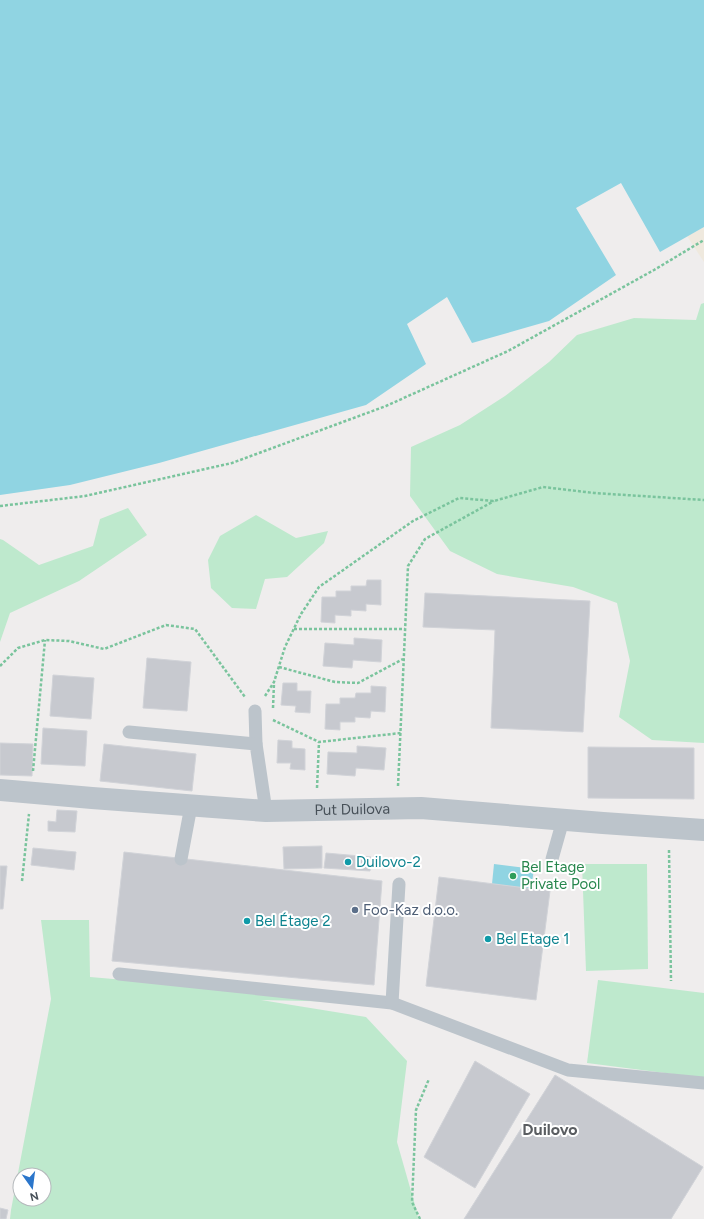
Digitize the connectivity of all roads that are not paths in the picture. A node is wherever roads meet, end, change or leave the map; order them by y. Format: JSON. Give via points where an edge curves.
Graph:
{"nodes":[{"id":1,"x":255,"y":711,"type":"road end"},
{"id":2,"x":129,"y":732,"type":"dead end"},
{"id":3,"x":256,"y":744,"type":"junction"},
{"id":4,"x":0,"y":790,"type":"edge"},
{"id":5,"x":191,"y":806,"type":"junction"},
{"id":6,"x":266,"y":810,"type":"junction"},
{"id":7,"x":563,"y":820,"type":"junction"},
{"id":8,"x":704,"y":830,"type":"edge"},
{"id":9,"x":181,"y":858,"type":"dead end"},
{"id":10,"x":552,"y":859,"type":"dead end"},
{"id":11,"x":399,"y":884,"type":"dead end"},
{"id":12,"x":119,"y":974,"type":"dead end"},
{"id":13,"x":392,"y":1002,"type":"junction"},
{"id":14,"x":704,"y":1083,"type":"edge"}],
"edges":[{"from":1,"to":3,"type":"lane"},
{"from":2,"to":3,"type":"lane"},
{"from":3,"to":6,"type":"lane"},
{"from":4,"to":5,"type":"street","name":"Put Duilova"},
{"from":5,"to":6,"type":"street","name":"Put Duilova"},
{"from":5,"to":9,"type":"lane"},
{"from":6,"to":7,"type":"street","name":"Put Duilova","via":[[421,808]]},
{"from":7,"to":8,"type":"street","name":"Put Duilova"},
{"from":7,"to":10,"type":"lane"},
{"from":11,"to":13,"type":"lane"},
{"from":12,"to":13,"type":"lane"},
{"from":13,"to":14,"type":"lane","via":[[568,1070]]}]}
